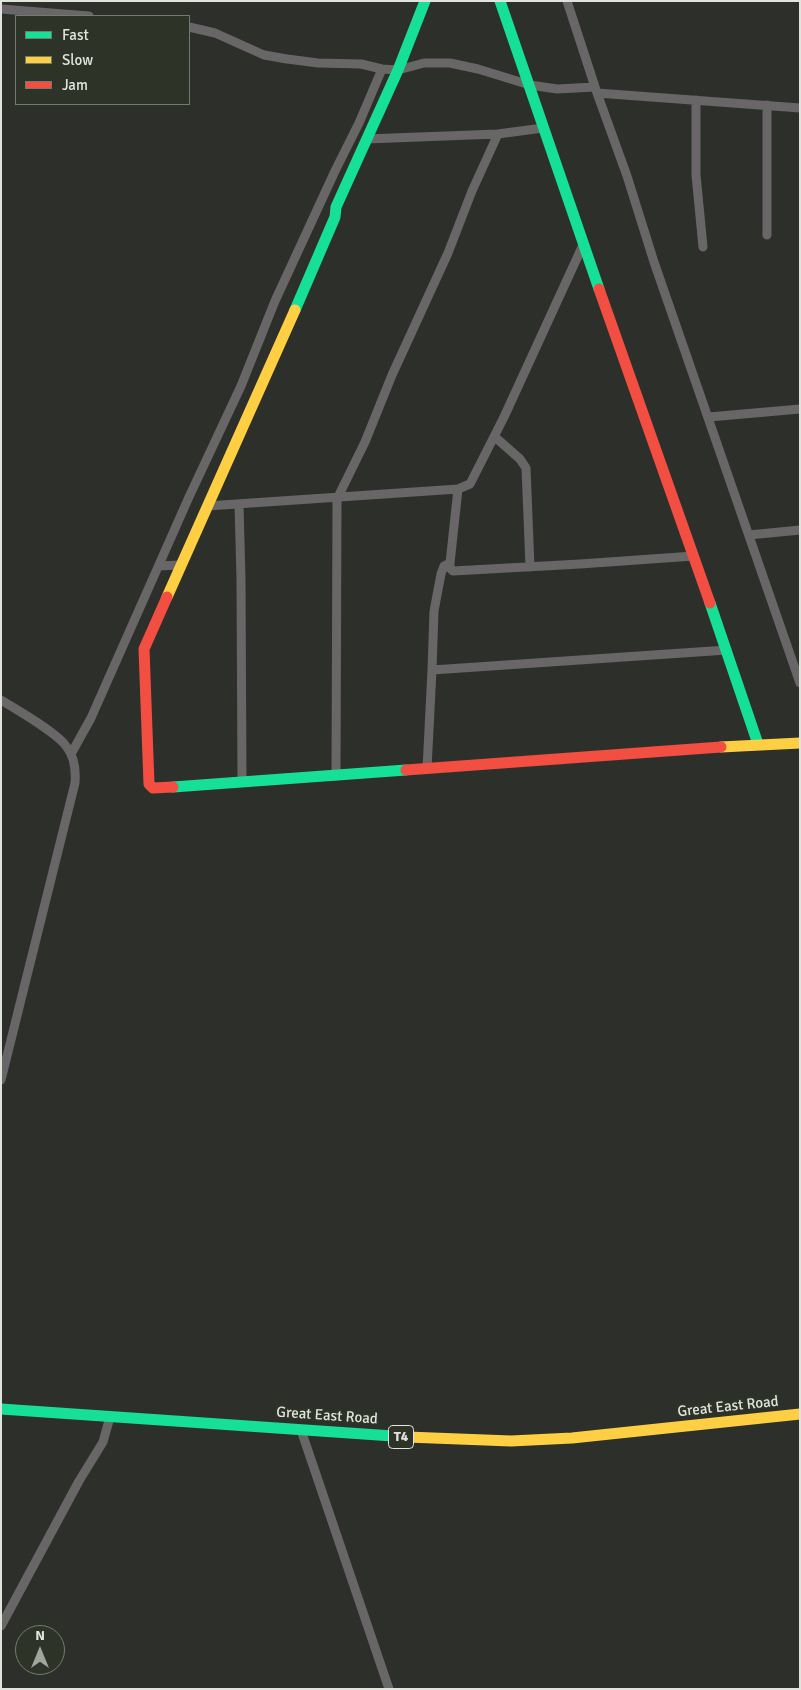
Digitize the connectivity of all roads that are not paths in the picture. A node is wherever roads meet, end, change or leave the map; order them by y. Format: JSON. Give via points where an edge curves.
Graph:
{"nodes":[{"id":1,"x":425,"y":1,"type":"edge"},
{"id":2,"x":500,"y":1,"type":"edge"},
{"id":3,"x":566,"y":1,"type":"edge"},
{"id":4,"x":1,"y":9,"type":"edge"},
{"id":5,"x":76,"y":15,"type":"edge"},
{"id":6,"x":190,"y":27,"type":"edge"},
{"id":7,"x":382,"y":69,"type":"junction"},
{"id":8,"x":398,"y":70,"type":"junction"},
{"id":9,"x":530,"y":85,"type":"junction"},
{"id":10,"x":596,"y":90,"type":"junction"},
{"id":11,"x":696,"y":100,"type":"junction"},
{"id":12,"x":767,"y":106,"type":"junction"},
{"id":13,"x":800,"y":108,"type":"edge"},
{"id":14,"x":543,"y":128,"type":"junction"},
{"id":15,"x":498,"y":134,"type":"junction"},
{"id":16,"x":366,"y":139,"type":"junction"},
{"id":17,"x":767,"y":235,"type":"dead end"},
{"id":18,"x":583,"y":245,"type":"junction"},
{"id":19,"x":703,"y":247,"type":"dead end"},
{"id":20,"x":800,"y":409,"type":"edge"},
{"id":21,"x":709,"y":417,"type":"junction"},
{"id":22,"x":495,"y":437,"type":"junction"},
{"id":23,"x":458,"y":489,"type":"junction"},
{"id":24,"x":339,"y":496,"type":"junction"},
{"id":25,"x":239,"y":504,"type":"junction"},
{"id":26,"x":207,"y":506,"type":"junction"},
{"id":27,"x":800,"y":530,"type":"edge"},
{"id":28,"x":749,"y":535,"type":"junction"},
{"id":29,"x":694,"y":556,"type":"junction"},
{"id":30,"x":450,"y":563,"type":"junction"},
{"id":31,"x":180,"y":565,"type":"junction"},
{"id":32,"x":159,"y":566,"type":"junction"},
{"id":33,"x":530,"y":567,"type":"junction"},
{"id":34,"x":727,"y":650,"type":"junction"},
{"id":35,"x":432,"y":670,"type":"junction"},
{"id":36,"x":800,"y":683,"type":"edge"},
{"id":37,"x":1,"y":700,"type":"edge"},
{"id":38,"x":800,"y":743,"type":"edge"},
{"id":39,"x":758,"y":744,"type":"junction"},
{"id":40,"x":71,"y":754,"type":"junction"},
{"id":41,"x":427,"y":769,"type":"junction"},
{"id":42,"x":336,"y":776,"type":"junction"},
{"id":43,"x":242,"y":782,"type":"junction"},
{"id":44,"x":1,"y":1080,"type":"edge"},
{"id":45,"x":1,"y":1409,"type":"edge"},
{"id":46,"x":800,"y":1414,"type":"edge"},
{"id":47,"x":110,"y":1417,"type":"junction"},
{"id":48,"x":302,"y":1430,"type":"junction"},
{"id":49,"x":1,"y":1626,"type":"edge"},
{"id":50,"x":389,"y":1689,"type":"edge"}],
"edges":[{"from":1,"to":8,"type":"main road"},
{"from":2,"to":9,"type":"main road"},
{"from":3,"to":10,"type":"street"},
{"from":4,"to":5,"type":"street"},
{"from":6,"to":7,"type":"street","via":[[215,33],[264,55]]},
{"from":7,"to":8,"type":"street"},
{"from":7,"to":32,"type":"street","via":[[275,301],[241,386]]},
{"from":8,"to":9,"type":"street","via":[[424,63],[450,63]]},
{"from":8,"to":16,"type":"main road"},
{"from":9,"to":10,"type":"street"},
{"from":9,"to":14,"type":"main road"},
{"from":10,"to":11,"type":"street"},
{"from":10,"to":21,"type":"street"},
{"from":11,"to":12,"type":"street"},
{"from":11,"to":19,"type":"street","via":[[696,175]]},
{"from":12,"to":13,"type":"street"},
{"from":12,"to":17,"type":"street"},
{"from":14,"to":15,"type":"street"},
{"from":14,"to":18,"type":"main road"},
{"from":15,"to":16,"type":"street"},
{"from":15,"to":24,"type":"street","via":[[441,270]]},
{"from":16,"to":26,"type":"main road","via":[[298,304]]},
{"from":18,"to":22,"type":"street"},
{"from":18,"to":29,"type":"main road"},
{"from":20,"to":21,"type":"street"},
{"from":21,"to":28,"type":"street"},
{"from":22,"to":23,"type":"street","via":[[470,484]]},
{"from":22,"to":33,"type":"street","via":[[526,468]]},
{"from":23,"to":24,"type":"street"},
{"from":23,"to":30,"type":"street"},
{"from":24,"to":25,"type":"street"},
{"from":24,"to":42,"type":"street","via":[[336,503]]},
{"from":25,"to":26,"type":"street"},
{"from":25,"to":43,"type":"street"},
{"from":26,"to":31,"type":"main road"},
{"from":27,"to":28,"type":"street"},
{"from":28,"to":36,"type":"street"},
{"from":29,"to":33,"type":"street"},
{"from":29,"to":34,"type":"main road"},
{"from":30,"to":33,"type":"street","via":[[453,571]]},
{"from":30,"to":35,"type":"street","via":[[444,566],[441,574],[434,611]]},
{"from":31,"to":32,"type":"street"},
{"from":31,"to":43,"type":"main road","via":[[144,648],[149,784],[153,788]]},
{"from":32,"to":40,"type":"street","via":[[91,718]]},
{"from":34,"to":35,"type":"street"},
{"from":34,"to":39,"type":"main road"},
{"from":35,"to":41,"type":"street"},
{"from":37,"to":40,"type":"street","via":[[65,744]]},
{"from":38,"to":39,"type":"main road"},
{"from":39,"to":41,"type":"main road"},
{"from":40,"to":44,"type":"street","via":[[76,770],[75,784]]},
{"from":41,"to":42,"type":"main road"},
{"from":42,"to":43,"type":"main road"},
{"from":45,"to":47,"type":"main road","name":"Great East Road","number":"T4"},
{"from":46,"to":48,"type":"main road","name":"Great East Road","number":"T4","via":[[540,1441]]},
{"from":47,"to":48,"type":"main road","name":"Great East Road","number":"T4"},
{"from":47,"to":49,"type":"street","via":[[103,1442],[79,1480]]},
{"from":48,"to":50,"type":"street"}]}
